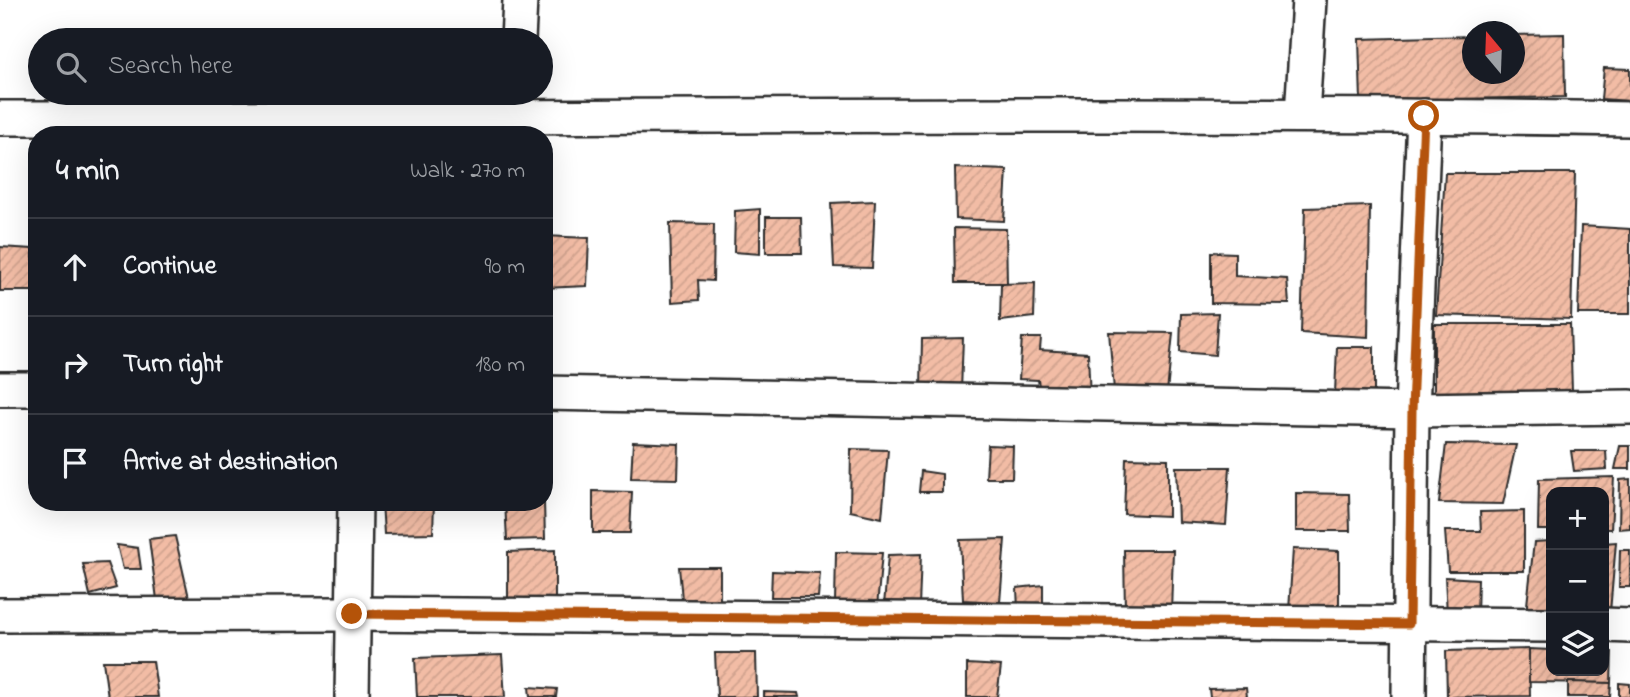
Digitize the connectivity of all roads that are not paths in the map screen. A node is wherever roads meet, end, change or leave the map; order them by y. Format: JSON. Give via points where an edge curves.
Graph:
{"nodes":[{"id":1,"x":520,"y":0,"type":"edge"},
{"id":2,"x":1309,"y":0,"type":"edge"},
{"id":3,"x":519,"y":28,"type":"edge"},
{"id":4,"x":508,"y":105,"type":"edge"},
{"id":5,"x":553,"y":105,"type":"edge"},
{"id":6,"x":1302,"y":115,"type":"junction"},
{"id":7,"x":1424,"y":116,"type":"junction"},
{"id":8,"x":0,"y":118,"type":"edge"},
{"id":9,"x":1630,"y":119,"type":"edge"},
{"id":10,"x":324,"y":126,"type":"edge"},
{"id":11,"x":371,"y":126,"type":"edge"},
{"id":12,"x":0,"y":389,"type":"edge"},
{"id":13,"x":28,"y":389,"type":"edge"},
{"id":14,"x":553,"y":393,"type":"edge"},
{"id":15,"x":1630,"y":407,"type":"edge"},
{"id":16,"x":1412,"y":410,"type":"junction"},
{"id":17,"x":355,"y":511,"type":"edge"},
{"id":18,"x":352,"y":614,"type":"junction"},
{"id":19,"x":0,"y":615,"type":"edge"},
{"id":20,"x":1409,"y":624,"type":"junction"},
{"id":21,"x":1546,"y":625,"type":"edge"},
{"id":22,"x":1609,"y":625,"type":"edge"},
{"id":23,"x":1630,"y":626,"type":"edge"},
{"id":24,"x":352,"y":697,"type":"edge"},
{"id":25,"x":1409,"y":697,"type":"edge"}],
"edges":[{"from":1,"to":3,"type":"street"},
{"from":2,"to":6,"type":"street"},
{"from":4,"to":11,"type":"street"},
{"from":5,"to":6,"type":"street"},
{"from":6,"to":7,"type":"street"},
{"from":7,"to":9,"type":"street"},
{"from":7,"to":16,"type":"street"},
{"from":8,"to":10,"type":"street"},
{"from":12,"to":13,"type":"street"},
{"from":14,"to":16,"type":"street"},
{"from":15,"to":16,"type":"street"},
{"from":16,"to":20,"type":"street"},
{"from":17,"to":18,"type":"street"},
{"from":18,"to":19,"type":"street"},
{"from":18,"to":20,"type":"street"},
{"from":18,"to":24,"type":"street"},
{"from":20,"to":21,"type":"street"},
{"from":20,"to":25,"type":"street"},
{"from":22,"to":23,"type":"street"}]}
